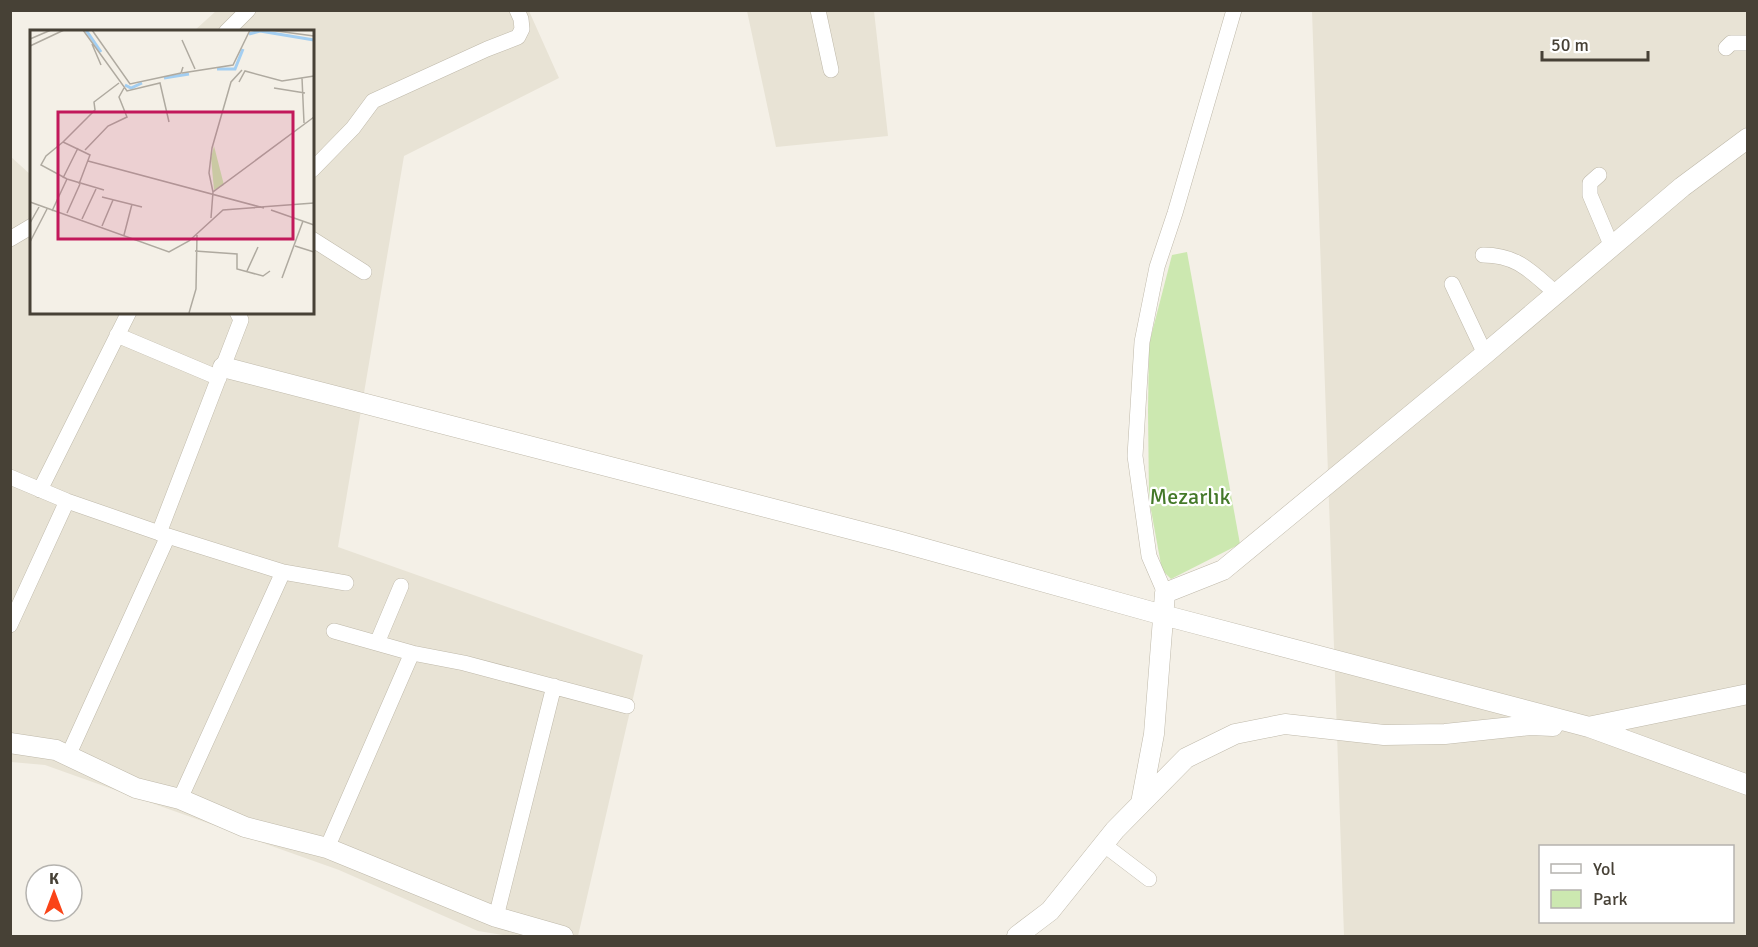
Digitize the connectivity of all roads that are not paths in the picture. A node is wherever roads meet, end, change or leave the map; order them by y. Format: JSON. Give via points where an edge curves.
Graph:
{"nodes":[{"id":1,"x":248,"y":10,"type":"edge"},
{"id":2,"x":517,"y":10,"type":"edge"},
{"id":3,"x":818,"y":10,"type":"edge"},
{"id":4,"x":1234,"y":10,"type":"edge"},
{"id":5,"x":228,"y":30,"type":"edge"},
{"id":6,"x":1748,"y":43,"type":"edge"},
{"id":7,"x":1726,"y":48,"type":"dead end"},
{"id":8,"x":831,"y":70,"type":"dead end"},
{"id":9,"x":1748,"y":138,"type":"edge"},
{"id":10,"x":314,"y":168,"type":"edge"},
{"id":11,"x":1599,"y":175,"type":"dead end"},
{"id":12,"x":30,"y":227,"type":"edge"},
{"id":13,"x":10,"y":239,"type":"edge"},
{"id":14,"x":314,"y":240,"type":"edge"},
{"id":15,"x":1612,"y":247,"type":"junction"},
{"id":16,"x":1483,"y":255,"type":"dead end"},
{"id":17,"x":364,"y":272,"type":"dead end"},
{"id":18,"x":1452,"y":284,"type":"dead end"},
{"id":19,"x":1557,"y":294,"type":"junction"},
{"id":20,"x":128,"y":314,"type":"edge"},
{"id":21,"x":238,"y":314,"type":"edge"},
{"id":22,"x":117,"y":335,"type":"junction"},
{"id":23,"x":1485,"y":354,"type":"junction"},
{"id":24,"x":221,"y":373,"type":"junction"},
{"id":25,"x":10,"y":477,"type":"edge"},
{"id":26,"x":40,"y":490,"type":"junction"},
{"id":27,"x":67,"y":501,"type":"junction"},
{"id":28,"x":164,"y":535,"type":"junction"},
{"id":29,"x":283,"y":572,"type":"junction"},
{"id":30,"x":346,"y":583,"type":"dead end"},
{"id":31,"x":401,"y":586,"type":"dead end"},
{"id":32,"x":1165,"y":593,"type":"junction"},
{"id":33,"x":1163,"y":615,"type":"junction"},
{"id":34,"x":10,"y":625,"type":"edge"},
{"id":35,"x":334,"y":631,"type":"dead end"},
{"id":36,"x":377,"y":642,"type":"junction"},
{"id":37,"x":412,"y":653,"type":"junction"},
{"id":38,"x":554,"y":686,"type":"junction"},
{"id":39,"x":1748,"y":694,"type":"edge"},
{"id":40,"x":627,"y":706,"type":"dead end"},
{"id":41,"x":1589,"y":727,"type":"junction"},
{"id":42,"x":10,"y":743,"type":"edge"},
{"id":43,"x":68,"y":756,"type":"junction"},
{"id":44,"x":1748,"y":785,"type":"edge"},
{"id":45,"x":180,"y":799,"type":"junction"},
{"id":46,"x":1141,"y":803,"type":"junction"},
{"id":47,"x":1103,"y":844,"type":"junction"},
{"id":48,"x":327,"y":849,"type":"junction"},
{"id":49,"x":1149,"y":879,"type":"dead end"},
{"id":50,"x":496,"y":917,"type":"junction"},
{"id":51,"x":1038,"y":928,"type":"edge"},
{"id":52,"x":563,"y":936,"type":"edge"},
{"id":53,"x":1017,"y":936,"type":"edge"}],
"edges":[{"from":1,"to":5,"type":"street"},
{"from":2,"to":10,"type":"street","via":[[522,29],[518,37],[373,101]]},
{"from":3,"to":8,"type":"street"},
{"from":4,"to":32,"type":"street","via":[[1156,267],[1142,342],[1135,456],[1149,556]]},
{"from":6,"to":7,"type":"street","via":[[1731,43]]},
{"from":9,"to":15,"type":"street","via":[[1682,187]]},
{"from":11,"to":15,"type":"street","via":[[1590,183],[1590,195]]},
{"from":12,"to":13,"type":"street"},
{"from":14,"to":17,"type":"street"},
{"from":15,"to":19,"type":"street"},
{"from":16,"to":19,"type":"street","via":[[1499,255],[1519,262]]},
{"from":18,"to":23,"type":"street"},
{"from":19,"to":23,"type":"street"},
{"from":20,"to":22,"type":"street"},
{"from":21,"to":24,"type":"street","via":[[241,320]]},
{"from":22,"to":24,"type":"street"},
{"from":22,"to":26,"type":"street"},
{"from":23,"to":32,"type":"street","via":[[1223,570]]},
{"from":24,"to":28,"type":"street"},
{"from":24,"to":33,"type":"street","via":[[897,541]]},
{"from":25,"to":26,"type":"street"},
{"from":26,"to":27,"type":"street"},
{"from":27,"to":28,"type":"street"},
{"from":27,"to":34,"type":"street"},
{"from":28,"to":29,"type":"street"},
{"from":28,"to":43,"type":"street"},
{"from":29,"to":30,"type":"street"},
{"from":29,"to":45,"type":"street"},
{"from":31,"to":36,"type":"street"},
{"from":32,"to":33,"type":"street"},
{"from":33,"to":41,"type":"street"},
{"from":33,"to":46,"type":"street","via":[[1154,734]]},
{"from":35,"to":36,"type":"street"},
{"from":36,"to":37,"type":"street"},
{"from":37,"to":38,"type":"street"},
{"from":37,"to":48,"type":"street"},
{"from":38,"to":40,"type":"street"},
{"from":38,"to":50,"type":"street"},
{"from":39,"to":41,"type":"street"},
{"from":41,"to":44,"type":"street"},
{"from":41,"to":46,"type":"street","via":[[1531,725],[1445,734],[1384,735],[1285,724],[1235,734],[1186,758]]},
{"from":42,"to":43,"type":"street","via":[[56,750]]},
{"from":43,"to":45,"type":"street","via":[[136,788]]},
{"from":45,"to":48,"type":"street","via":[[245,827]]},
{"from":46,"to":47,"type":"street"},
{"from":47,"to":49,"type":"street"},
{"from":47,"to":51,"type":"street"},
{"from":48,"to":50,"type":"street"},
{"from":50,"to":52,"type":"street"},
{"from":51,"to":53,"type":"street"}]}
